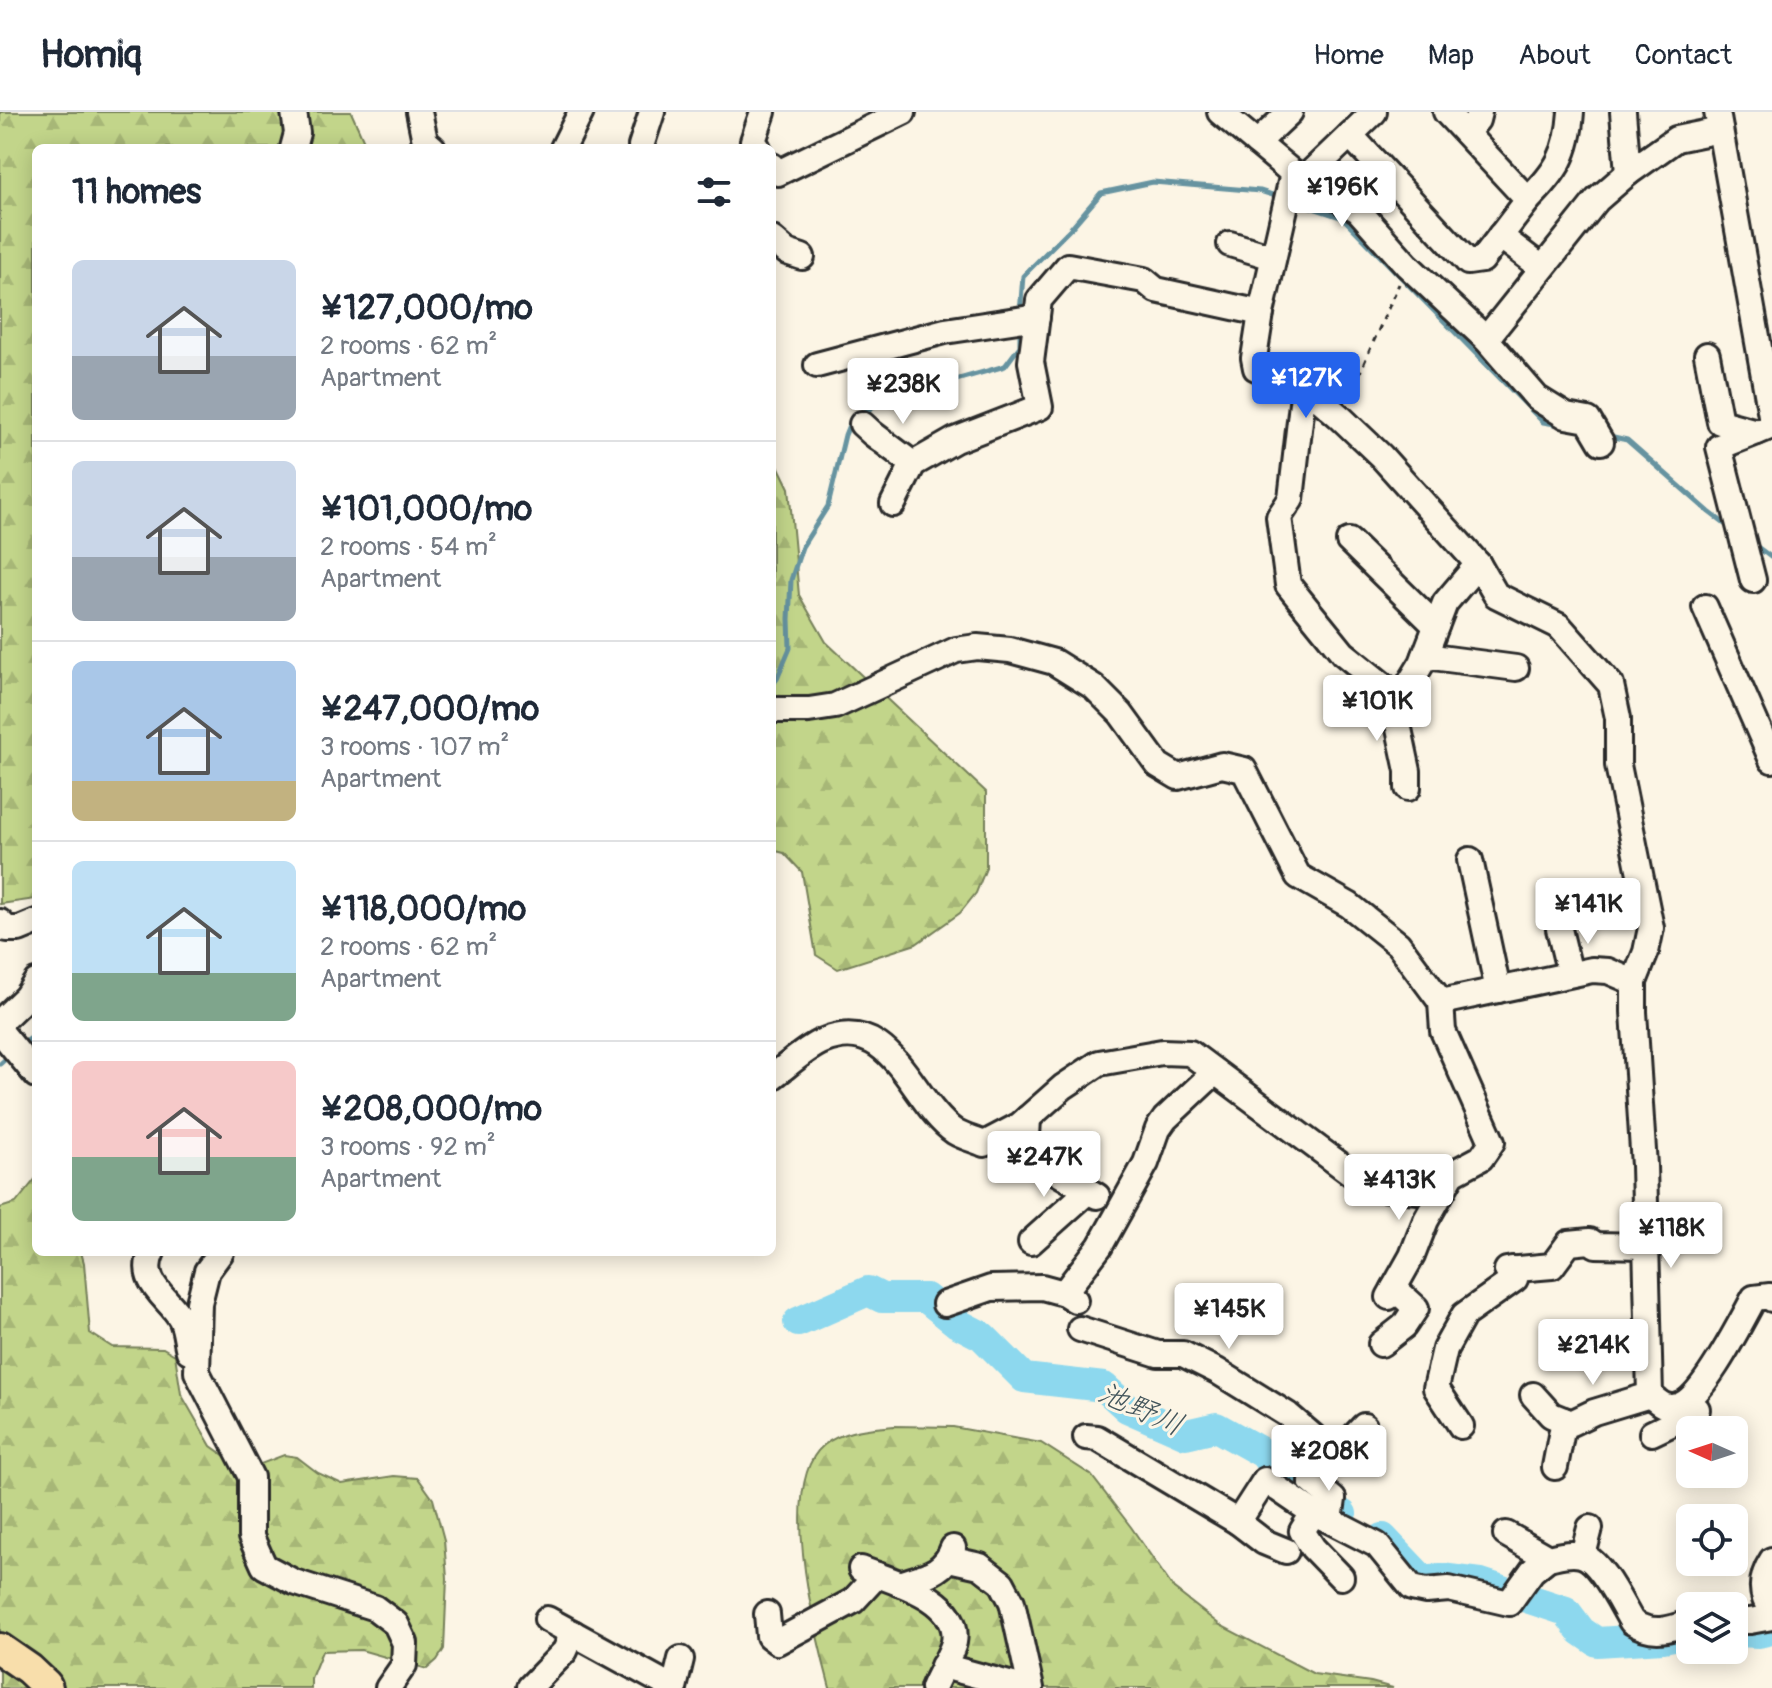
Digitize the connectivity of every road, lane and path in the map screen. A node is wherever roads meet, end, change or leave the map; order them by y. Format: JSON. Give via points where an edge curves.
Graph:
{"nodes":[{"id":1,"x":294,"y":112,"type":"edge"},
{"id":2,"x":419,"y":112,"type":"edge"},
{"id":3,"x":581,"y":112,"type":"edge"},
{"id":4,"x":652,"y":112,"type":"edge"},
{"id":5,"x":763,"y":112,"type":"edge"},
{"id":6,"x":903,"y":112,"type":"edge"},
{"id":7,"x":1220,"y":112,"type":"edge"},
{"id":8,"x":1290,"y":112,"type":"edge"},
{"id":9,"x":1374,"y":112,"type":"edge"},
{"id":10,"x":1446,"y":112,"type":"edge"},
{"id":11,"x":1479,"y":112,"type":"edge"},
{"id":12,"x":1571,"y":112,"type":"edge"},
{"id":13,"x":1623,"y":112,"type":"edge"},
{"id":14,"x":1719,"y":121,"type":"edge"},
{"id":15,"x":1466,"y":133,"type":"junction"},
{"id":16,"x":1350,"y":135,"type":"junction"},
{"id":17,"x":1257,"y":143,"type":"junction"},
{"id":18,"x":294,"y":144,"type":"edge"},
{"id":19,"x":428,"y":144,"type":"edge"},
{"id":20,"x":565,"y":144,"type":"edge"},
{"id":21,"x":642,"y":144,"type":"edge"},
{"id":22,"x":755,"y":144,"type":"edge"},
{"id":23,"x":776,"y":172,"type":"edge"},
{"id":24,"x":1628,"y":173,"type":"junction"},
{"id":25,"x":1298,"y":176,"type":"junction"},
{"id":26,"x":1528,"y":200,"type":"junction"},
{"id":27,"x":1500,"y":236,"type":"junction"},
{"id":28,"x":776,"y":242,"type":"edge"},
{"id":29,"x":1230,"y":244,"type":"dead end"},
{"id":30,"x":802,"y":257,"type":"dead end"},
{"id":31,"x":1273,"y":257,"type":"junction"},
{"id":32,"x":1407,"y":265,"type":"junction"},
{"id":33,"x":1542,"y":268,"type":"junction"},
{"id":34,"x":1261,"y":313,"type":"junction"},
{"id":35,"x":1037,"y":317,"type":"junction"},
{"id":36,"x":1486,"y":339,"type":"junction"},
{"id":37,"x":1707,"y":355,"type":"dead end"},
{"id":38,"x":817,"y":365,"type":"dead end"},
{"id":39,"x":1304,"y":386,"type":"junction"},
{"id":40,"x":1340,"y":417,"type":"junction"},
{"id":41,"x":862,"y":424,"type":"dead end"},
{"id":42,"x":1767,"y":426,"type":"edge"},
{"id":43,"x":1591,"y":440,"type":"dead end"},
{"id":44,"x":913,"y":464,"type":"junction"},
{"id":45,"x":893,"y":504,"type":"dead end"},
{"id":46,"x":1349,"y":541,"type":"dead end"},
{"id":47,"x":1478,"y":564,"type":"junction"},
{"id":48,"x":1753,"y":580,"type":"dead end"},
{"id":49,"x":1705,"y":607,"type":"dead end"},
{"id":50,"x":1436,"y":626,"type":"junction"},
{"id":51,"x":1425,"y":656,"type":"junction"},
{"id":52,"x":1516,"y":668,"type":"dead end"},
{"id":53,"x":1400,"y":699,"type":"junction"},
{"id":54,"x":776,"y":710,"type":"edge"},
{"id":55,"x":1772,"y":760,"type":"edge"},
{"id":56,"x":1408,"y":788,"type":"dead end"},
{"id":57,"x":1470,"y":860,"type":"dead end"},
{"id":58,"x":0,"y":922,"type":"edge"},
{"id":59,"x":32,"y":924,"type":"edge"},
{"id":60,"x":1559,"y":929,"type":"dead end"},
{"id":61,"x":1570,"y":974,"type":"junction"},
{"id":62,"x":1634,"y":982,"type":"junction"},
{"id":63,"x":32,"y":988,"type":"edge"},
{"id":64,"x":1498,"y":990,"type":"junction"},
{"id":65,"x":1441,"y":1002,"type":"junction"},
{"id":66,"x":32,"y":1070,"type":"edge"},
{"id":67,"x":1215,"y":1072,"type":"junction"},
{"id":68,"x":776,"y":1074,"type":"edge"},
{"id":69,"x":1028,"y":1118,"type":"junction"},
{"id":70,"x":1454,"y":1172,"type":"junction"},
{"id":71,"x":1031,"y":1242,"type":"dead end"},
{"id":72,"x":1646,"y":1246,"type":"junction"},
{"id":73,"x":150,"y":1256,"type":"edge"},
{"id":74,"x":218,"y":1256,"type":"edge"},
{"id":75,"x":1772,"y":1299,"type":"edge"},
{"id":76,"x":945,"y":1304,"type":"dead end"},
{"id":77,"x":1080,"y":1329,"type":"dead end"},
{"id":78,"x":1381,"y":1344,"type":"dead end"},
{"id":79,"x":1717,"y":1362,"type":"junction"},
{"id":80,"x":197,"y":1372,"type":"junction"},
{"id":81,"x":1533,"y":1395,"type":"dead end"},
{"id":82,"x":1650,"y":1395,"type":"junction"},
{"id":83,"x":1564,"y":1420,"type":"junction"},
{"id":84,"x":1364,"y":1426,"type":"dead end"},
{"id":85,"x":1461,"y":1426,"type":"dead end"},
{"id":86,"x":1652,"y":1433,"type":"dead end"},
{"id":87,"x":1086,"y":1437,"type":"dead end"},
{"id":88,"x":1336,"y":1456,"type":"junction"},
{"id":89,"x":1555,"y":1467,"type":"dead end"},
{"id":90,"x":1322,"y":1516,"type":"junction"},
{"id":91,"x":1238,"y":1522,"type":"junction"},
{"id":92,"x":1590,"y":1528,"type":"dead end"},
{"id":93,"x":1506,"y":1534,"type":"dead end"},
{"id":94,"x":1286,"y":1551,"type":"dead end"},
{"id":95,"x":1583,"y":1555,"type":"junction"},
{"id":96,"x":1548,"y":1558,"type":"junction"},
{"id":97,"x":1772,"y":1560,"type":"edge"},
{"id":98,"x":879,"y":1576,"type":"junction"},
{"id":99,"x":1341,"y":1577,"type":"dead end"},
{"id":100,"x":767,"y":1614,"type":"dead end"},
{"id":101,"x":1772,"y":1614,"type":"edge"},
{"id":102,"x":547,"y":1619,"type":"dead end"},
{"id":103,"x":1748,"y":1621,"type":"edge"},
{"id":104,"x":1676,"y":1627,"type":"edge"},
{"id":105,"x":573,"y":1633,"type":"junction"},
{"id":106,"x":0,"y":1649,"type":"edge"},
{"id":107,"x":681,"y":1659,"type":"dead end"},
{"id":108,"x":943,"y":1666,"type":"junction"},
{"id":109,"x":976,"y":1682,"type":"edge"},
{"id":110,"x":47,"y":1688,"type":"edge"},
{"id":111,"x":388,"y":1688,"type":"edge"},
{"id":112,"x":529,"y":1688,"type":"edge"},
{"id":113,"x":673,"y":1688,"type":"edge"},
{"id":114,"x":933,"y":1688,"type":"edge"},
{"id":115,"x":1024,"y":1688,"type":"edge"},
{"id":116,"x":1031,"y":1688,"type":"edge"}],
"edges":[{"from":1,"to":18,"type":"street"},
{"from":2,"to":19,"type":"street"},
{"from":3,"to":20,"type":"street"},
{"from":4,"to":21,"type":"street"},
{"from":5,"to":22,"type":"street"},
{"from":6,"to":23,"type":"street"},
{"from":7,"to":17,"type":"street"},
{"from":8,"to":17,"type":"street"},
{"from":9,"to":16,"type":"street"},
{"from":10,"to":15,"type":"street"},
{"from":11,"to":15,"type":"street"},
{"from":12,"to":26,"type":"street","via":[[1563,156]]},
{"from":13,"to":24,"type":"street"},
{"from":14,"to":24,"type":"street","via":[[1676,139]]},
{"from":14,"to":42,"type":"street"},
{"from":15,"to":26,"type":"street"},
{"from":16,"to":25,"type":"street"},
{"from":16,"to":27,"type":"street","via":[[1468,262],[1482,260]]},
{"from":17,"to":25,"type":"street"},
{"from":24,"to":33,"type":"street","via":[[1597,200]]},
{"from":25,"to":31,"type":"street"},
{"from":25,"to":32,"type":"street","via":[[1358,210]]},
{"from":26,"to":27,"type":"street"},
{"from":27,"to":33,"type":"street"},
{"from":28,"to":30,"type":"street"},
{"from":29,"to":31,"type":"street"},
{"from":31,"to":34,"type":"street"},
{"from":32,"to":36,"type":"street"},
{"from":32,"to":40,"type":"path"},
{"from":33,"to":36,"type":"street"},
{"from":34,"to":35,"type":"street","via":[[1156,290],[1144,280],[1068,266],[1039,300]]},
{"from":34,"to":39,"type":"street","via":[[1256,368]]},
{"from":35,"to":38,"type":"street","via":[[945,331]]},
{"from":35,"to":44,"type":"street","via":[[1031,362],[1040,407],[955,440]]},
{"from":36,"to":43,"type":"street","via":[[1537,398],[1566,416],[1588,420]]},
{"from":37,"to":42,"type":"street","via":[[1720,422]]},
{"from":39,"to":40,"type":"street"},
{"from":39,"to":53,"type":"street","via":[[1291,499],[1279,517],[1288,585],[1343,653]]},
{"from":40,"to":47,"type":"street"},
{"from":41,"to":44,"type":"street"},
{"from":42,"to":48,"type":"street","via":[[1719,447]]},
{"from":44,"to":45,"type":"street"},
{"from":46,"to":50,"type":"street"},
{"from":47,"to":50,"type":"street","via":[[1445,603]]},
{"from":47,"to":62,"type":"street","via":[[1496,595],[1559,626],[1611,685],[1618,718],[1618,765],[1651,928]]},
{"from":49,"to":55,"type":"street"},
{"from":50,"to":51,"type":"street"},
{"from":51,"to":52,"type":"street"},
{"from":51,"to":53,"type":"street"},
{"from":53,"to":56,"type":"street","via":[[1398,724]]},
{"from":54,"to":65,"type":"street","via":[[835,706],[967,648],[1010,650],[1054,662],[1094,687],[1158,765],[1178,777],[1222,765],[1244,770],[1298,876],[1349,905],[1398,944]]},
{"from":57,"to":64,"type":"street"},
{"from":58,"to":59,"type":"street","via":[[7,929]]},
{"from":60,"to":61,"type":"street"},
{"from":61,"to":62,"type":"street","via":[[1608,971]]},
{"from":61,"to":64,"type":"street"},
{"from":62,"to":72,"type":"street"},
{"from":63,"to":66,"type":"street","via":[[2,1020],[0,1031]]},
{"from":64,"to":65,"type":"street"},
{"from":65,"to":70,"type":"street","via":[[1443,1031],[1492,1142],[1481,1158]]},
{"from":67,"to":69,"type":"street","via":[[1190,1053],[1162,1052],[1099,1063]]},
{"from":67,"to":70,"type":"street","via":[[1370,1187],[1419,1191]]},
{"from":67,"to":76,"type":"street","via":[[1158,1129],[1146,1163],[1070,1297],[1042,1287],[991,1288]]},
{"from":68,"to":69,"type":"street","via":[[821,1042],[864,1037],[883,1047],[955,1132],[984,1144]]},
{"from":69,"to":71,"type":"street","via":[[1030,1149],[1092,1194]]},
{"from":70,"to":78,"type":"street","via":[[1391,1293],[1416,1308]]},
{"from":72,"to":82,"type":"street"},
{"from":72,"to":85,"type":"street","via":[[1569,1243],[1552,1266],[1518,1265],[1515,1279],[1464,1315],[1445,1349],[1436,1388]]},
{"from":73,"to":80,"type":"street","via":[[154,1289],[180,1317]]},
{"from":74,"to":80,"type":"street","via":[[207,1271],[199,1303]]},
{"from":75,"to":79,"type":"street","via":[[1754,1298]]},
{"from":77,"to":88,"type":"street","via":[[1158,1354],[1183,1354],[1288,1415]]},
{"from":79,"to":82,"type":"street","via":[[1691,1399],[1676,1407],[1662,1406]]},
{"from":79,"to":86,"type":"street","via":[[1724,1368],[1694,1413]]},
{"from":80,"to":111,"type":"street","via":[[251,1477],[251,1537],[264,1566],[294,1582],[375,1608],[396,1624],[405,1643],[404,1665]]},
{"from":81,"to":83,"type":"street","via":[[1551,1415]]},
{"from":82,"to":83,"type":"street","via":[[1571,1423]]},
{"from":83,"to":89,"type":"street"},
{"from":84,"to":88,"type":"street"},
{"from":87,"to":91,"type":"street","via":[[1097,1438]]},
{"from":88,"to":90,"type":"street","via":[[1311,1481],[1333,1499]]},
{"from":90,"to":91,"type":"street","via":[[1265,1480]]},
{"from":90,"to":96,"type":"street","via":[[1377,1545],[1412,1588],[1426,1591],[1449,1589],[1509,1603]]},
{"from":90,"to":99,"type":"street","via":[[1302,1531]]},
{"from":91,"to":94,"type":"street"},
{"from":92,"to":95,"type":"street"},
{"from":93,"to":96,"type":"street"},
{"from":95,"to":96,"type":"street"},
{"from":95,"to":104,"type":"street","via":[[1596,1563],[1632,1622],[1665,1631]]},
{"from":97,"to":101,"type":"street","via":[[1762,1586]]},
{"from":98,"to":100,"type":"street","via":[[853,1601],[777,1642],[769,1636]]},
{"from":98,"to":108,"type":"street","via":[[926,1594],[942,1607],[953,1624],[954,1642]]},
{"from":98,"to":116,"type":"street","via":[[929,1576],[951,1553],[980,1566],[1002,1583],[1012,1602]]},
{"from":101,"to":103,"type":"street"},
{"from":102,"to":105,"type":"street"},
{"from":105,"to":112,"type":"street","via":[[565,1651]]},
{"from":105,"to":113,"type":"street"},
{"from":106,"to":110,"type":"main road"},
{"from":107,"to":113,"type":"street"},
{"from":108,"to":109,"type":"street"},
{"from":108,"to":114,"type":"street"},
{"from":109,"to":115,"type":"street"}]}
